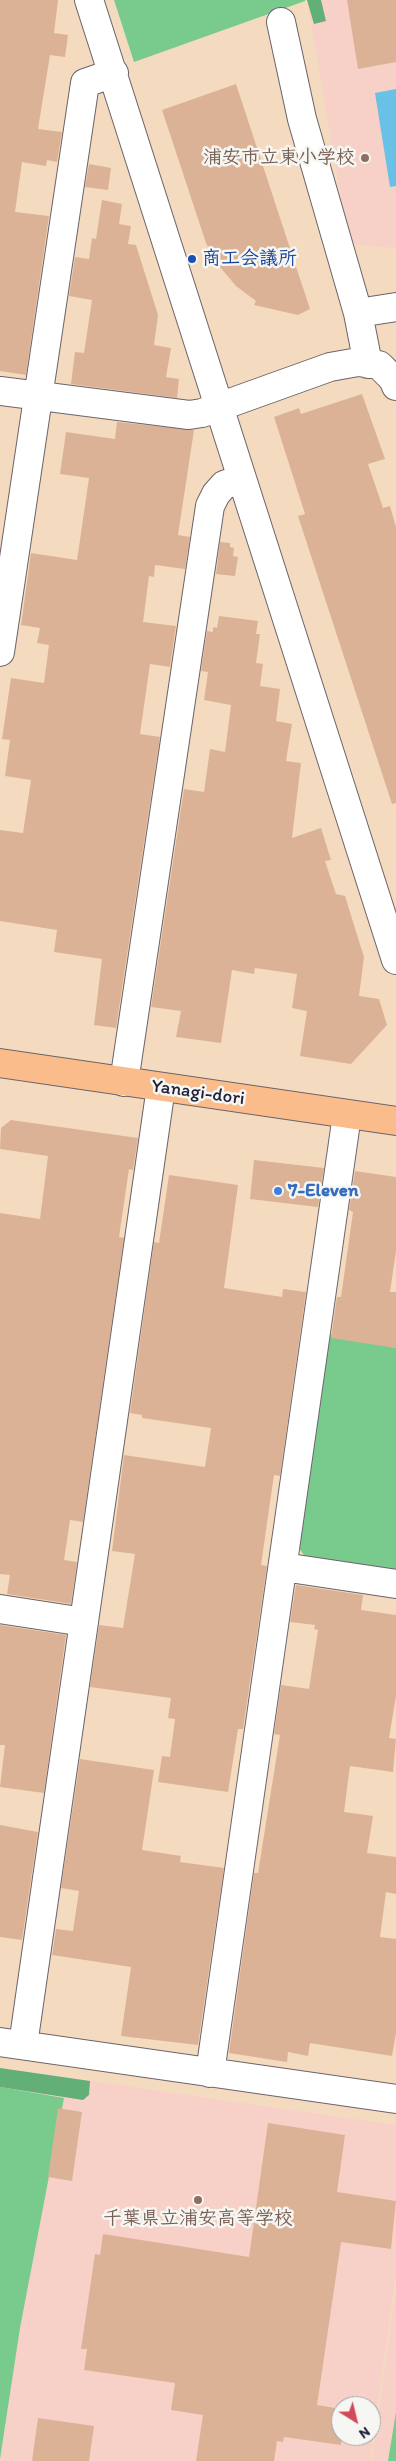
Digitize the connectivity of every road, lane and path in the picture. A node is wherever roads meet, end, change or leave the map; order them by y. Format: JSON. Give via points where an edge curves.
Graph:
{"nodes":[{"id":1,"x":89,"y":0,"type":"edge"},
{"id":2,"x":281,"y":22,"type":"dead end"},
{"id":3,"x":114,"y":73,"type":"junction"},
{"id":4,"x":396,"y":308,"type":"edge"},
{"id":5,"x":358,"y":313,"type":"junction"},
{"id":6,"x":368,"y":364,"type":"junction"},
{"id":7,"x":396,"y":386,"type":"edge"},
{"id":8,"x":0,"y":391,"type":"edge"},
{"id":9,"x":38,"y":396,"type":"junction"},
{"id":10,"x":218,"y":407,"type":"junction"},
{"id":11,"x":241,"y":479,"type":"junction"},
{"id":12,"x":0,"y":652,"type":"edge"},
{"id":13,"x":396,"y":960,"type":"edge"},
{"id":14,"x":0,"y":1063,"type":"edge"},
{"id":15,"x":124,"y":1082,"type":"junction"},
{"id":16,"x":161,"y":1087,"type":"junction"},
{"id":17,"x":347,"y":1115,"type":"junction"},
{"id":18,"x":396,"y":1121,"type":"edge"},
{"id":19,"x":283,"y":1567,"type":"junction"},
{"id":20,"x":396,"y":1584,"type":"edge"},
{"id":21,"x":0,"y":1609,"type":"edge"},
{"id":22,"x":84,"y":1622,"type":"junction"},
{"id":23,"x":12,"y":2044,"type":"edge"},
{"id":24,"x":210,"y":2072,"type":"junction"},
{"id":25,"x":396,"y":2100,"type":"edge"}],
"edges":[{"from":1,"to":3,"type":"street"},
{"from":2,"to":5,"type":"street","via":[[302,119]]},
{"from":3,"to":9,"type":"street","via":[[84,83]]},
{"from":3,"to":10,"type":"street"},
{"from":4,"to":5,"type":"street"},
{"from":5,"to":6,"type":"street"},
{"from":6,"to":7,"type":"street","via":[[379,365]]},
{"from":6,"to":10,"type":"street","via":[[358,362],[330,367]]},
{"from":8,"to":9,"type":"street"},
{"from":9,"to":10,"type":"street","via":[[189,415]]},
{"from":9,"to":12,"type":"street"},
{"from":10,"to":11,"type":"street"},
{"from":11,"to":13,"type":"street"},
{"from":11,"to":15,"type":"street","via":[[224,485],[210,506]]},
{"from":14,"to":15,"type":"main road","name":"Yanagi-dori"},
{"from":15,"to":16,"type":"main road","name":"Yanagi-dori"},
{"from":16,"to":17,"type":"main road","name":"Yanagi-dori"},
{"from":16,"to":22,"type":"street"},
{"from":17,"to":18,"type":"main road","name":"Yanagi-dori"},
{"from":17,"to":19,"type":"street"},
{"from":19,"to":20,"type":"street"},
{"from":19,"to":24,"type":"street"},
{"from":21,"to":22,"type":"street"},
{"from":22,"to":23,"type":"street"},
{"from":23,"to":24,"type":"street"},
{"from":24,"to":25,"type":"street"}]}
